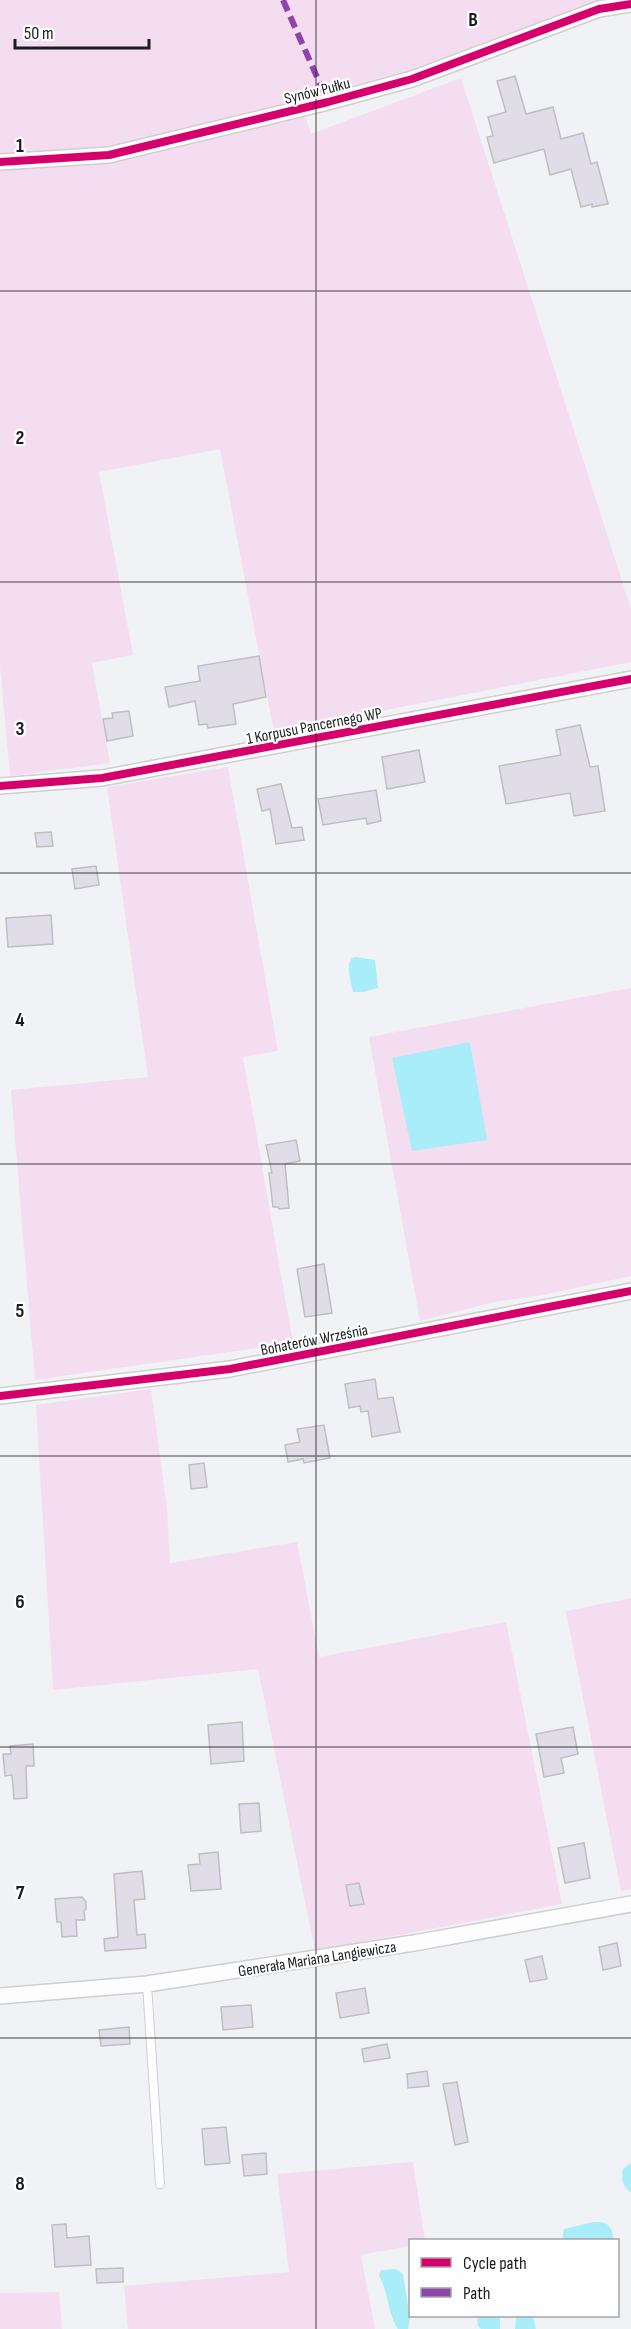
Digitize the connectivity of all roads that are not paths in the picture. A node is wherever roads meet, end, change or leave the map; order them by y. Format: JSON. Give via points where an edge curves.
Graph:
{"nodes":[{"id":1,"x":631,"y":4,"type":"edge"},
{"id":2,"x":0,"y":162,"type":"edge"},
{"id":3,"x":631,"y":679,"type":"edge"},
{"id":4,"x":0,"y":786,"type":"edge"},
{"id":5,"x":631,"y":1291,"type":"edge"},
{"id":6,"x":0,"y":1396,"type":"edge"},
{"id":7,"x":631,"y":1904,"type":"edge"},
{"id":8,"x":147,"y":1984,"type":"junction"},
{"id":9,"x":0,"y":1996,"type":"edge"},
{"id":10,"x":160,"y":2184,"type":"dead end"}],
"edges":[{"from":1,"to":2,"type":"street","name":"Synów Pułku","via":[[599,9],[412,80],[328,102],[109,155]]},
{"from":3,"to":4,"type":"street","name":"1 Korpusu Pancernego WP","via":[[102,778]]},
{"from":5,"to":6,"type":"street","name":"Bohaterów Września","via":[[230,1369]]},
{"from":7,"to":8,"type":"street","name":"Generała Mariana Langiewicza","via":[[414,1943]]},
{"from":8,"to":9,"type":"street","name":"Generała Mariana Langiewicza"},
{"from":8,"to":10,"type":"lane"}]}
